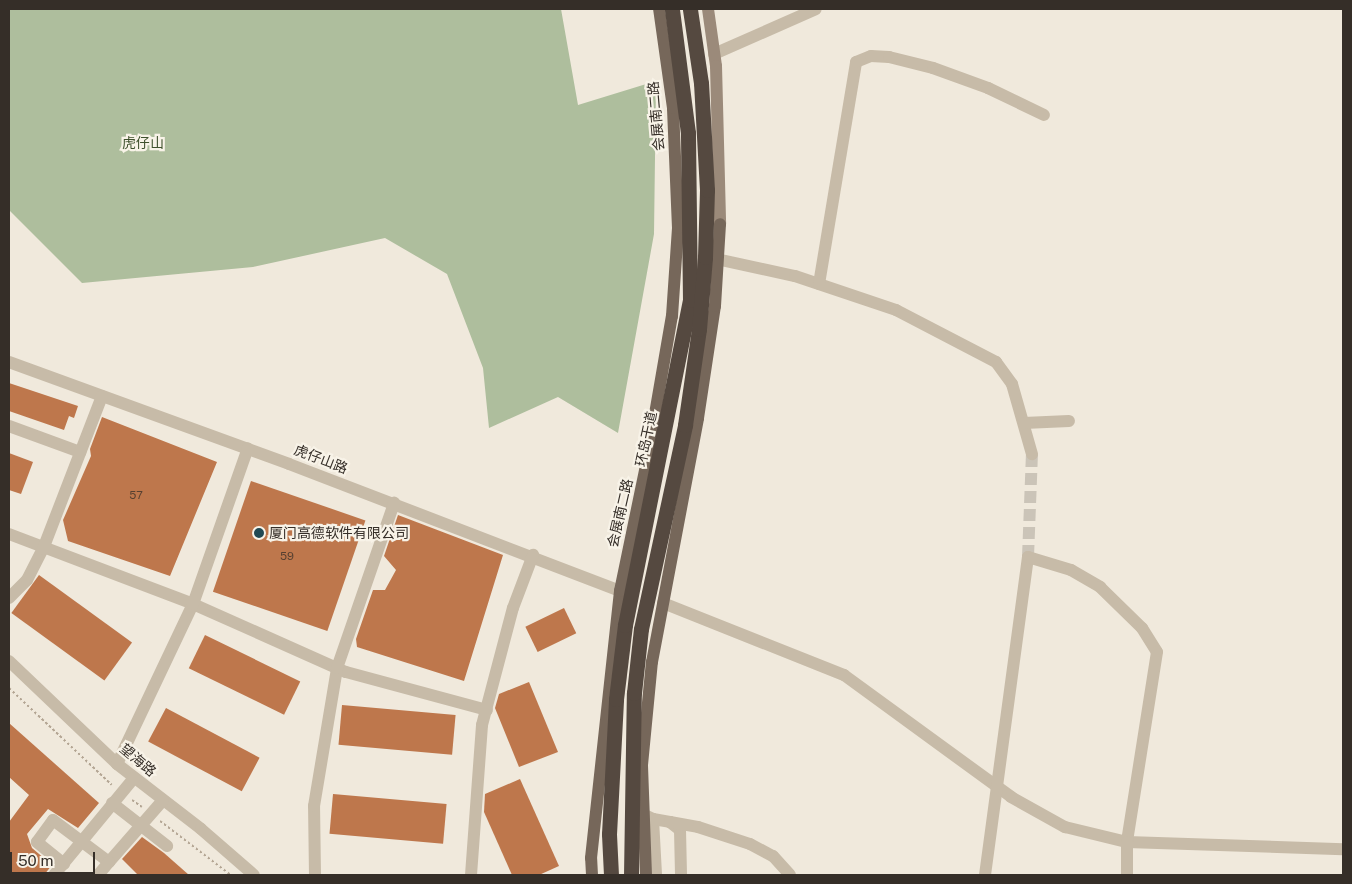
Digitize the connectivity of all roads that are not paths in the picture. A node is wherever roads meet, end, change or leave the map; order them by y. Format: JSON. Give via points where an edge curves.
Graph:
{"nodes":[{"id":1,"x":659,"y":9,"type":"edge"},
{"id":2,"x":672,"y":9,"type":"edge"},
{"id":3,"x":690,"y":9,"type":"edge"},
{"id":4,"x":697,"y":9,"type":"edge"},
{"id":5,"x":708,"y":9,"type":"edge"},
{"id":6,"x":816,"y":9,"type":"edge"},
{"id":7,"x":695,"y":33,"type":"junction"},
{"id":8,"x":714,"y":54,"type":"junction"},
{"id":9,"x":1044,"y":114,"type":"dead end"},
{"id":10,"x":711,"y":258,"type":"junction"},
{"id":11,"x":819,"y":284,"type":"junction"},
{"id":12,"x":9,"y":362,"type":"edge"},
{"id":13,"x":102,"y":396,"type":"junction"},
{"id":14,"x":1069,"y":422,"type":"dead end"},
{"id":15,"x":1024,"y":423,"type":"junction"},
{"id":16,"x":9,"y":426,"type":"edge"},
{"id":17,"x":248,"y":448,"type":"junction"},
{"id":18,"x":80,"y":452,"type":"junction"},
{"id":19,"x":1032,"y":454,"type":"tunnel mouth"},
{"id":20,"x":394,"y":503,"type":"junction"},
{"id":21,"x":9,"y":534,"type":"edge"},
{"id":22,"x":42,"y":548,"type":"junction"},
{"id":23,"x":533,"y":555,"type":"junction"},
{"id":24,"x":620,"y":591,"type":"junction"},
{"id":25,"x":9,"y":598,"type":"edge"},
{"id":26,"x":663,"y":603,"type":"junction"},
{"id":27,"x":193,"y":604,"type":"junction"},
{"id":28,"x":9,"y":661,"type":"edge"},
{"id":29,"x":337,"y":668,"type":"junction"},
{"id":30,"x":487,"y":710,"type":"junction"},
{"id":31,"x":117,"y":764,"type":"junction"},
{"id":32,"x":134,"y":778,"type":"junction"},
{"id":33,"x":998,"y":788,"type":"junction"},
{"id":34,"x":163,"y":800,"type":"junction"},
{"id":35,"x":112,"y":803,"type":"junction"},
{"id":36,"x":648,"y":816,"type":"junction"},
{"id":37,"x":670,"y":822,"type":"junction"},
{"id":38,"x":142,"y":827,"type":"junction"},
{"id":39,"x":82,"y":841,"type":"junction"},
{"id":40,"x":1127,"y":842,"type":"junction"},
{"id":41,"x":167,"y":846,"type":"dead end"},
{"id":42,"x":1343,"y":849,"type":"edge"},
{"id":43,"x":109,"y":862,"type":"junction"},
{"id":44,"x":64,"y":864,"type":"junction"},
{"id":45,"x":54,"y":875,"type":"edge"},
{"id":46,"x":98,"y":875,"type":"edge"},
{"id":47,"x":254,"y":875,"type":"edge"},
{"id":48,"x":315,"y":875,"type":"edge"},
{"id":49,"x":471,"y":875,"type":"edge"},
{"id":50,"x":592,"y":875,"type":"edge"},
{"id":51,"x":611,"y":875,"type":"edge"},
{"id":52,"x":631,"y":875,"type":"edge"},
{"id":53,"x":646,"y":875,"type":"edge"},
{"id":54,"x":656,"y":875,"type":"edge"},
{"id":55,"x":681,"y":875,"type":"edge"},
{"id":56,"x":790,"y":875,"type":"edge"},
{"id":57,"x":985,"y":875,"type":"edge"},
{"id":58,"x":1127,"y":875,"type":"edge"}],
"edges":[{"from":1,"to":24,"type":"main road","name":"会展南二路","via":[[674,128],[678,228],[672,316]]},
{"from":2,"to":51,"type":"highway","name":"环岛干道","via":[[688,133],[690,300],[625,625],[616,699]]},
{"from":3,"to":7,"type":"highway"},
{"from":4,"to":7,"type":"highway"},
{"from":5,"to":8,"type":"main road"},
{"from":6,"to":8,"type":"street"},
{"from":7,"to":10,"type":"highway"},
{"from":8,"to":10,"type":"main road","via":[[720,224]]},
{"from":9,"to":11,"type":"street","via":[[988,88],[933,68],[889,57],[871,56],[856,62]]},
{"from":10,"to":11,"type":"street"},
{"from":10,"to":26,"type":"main road","via":[[698,418]]},
{"from":10,"to":52,"type":"highway","via":[[685,425],[640,638],[634,699]]},
{"from":11,"to":15,"type":"street","via":[[896,310],[996,362],[1012,384]]},
{"from":12,"to":13,"type":"street","name":"虎仔山路"},
{"from":13,"to":17,"type":"street","name":"虎仔山路"},
{"from":13,"to":18,"type":"street"},
{"from":14,"to":15,"type":"street"},
{"from":15,"to":19,"type":"street"},
{"from":16,"to":18,"type":"street"},
{"from":17,"to":20,"type":"street","name":"虎仔山路"},
{"from":17,"to":27,"type":"street"},
{"from":18,"to":22,"type":"street"},
{"from":20,"to":23,"type":"street","name":"虎仔山路"},
{"from":20,"to":29,"type":"street"},
{"from":21,"to":22,"type":"street"},
{"from":22,"to":25,"type":"street","via":[[27,580]]},
{"from":22,"to":27,"type":"street"},
{"from":23,"to":24,"type":"street","name":"虎仔山路"},
{"from":23,"to":30,"type":"street","via":[[513,608]]},
{"from":24,"to":50,"type":"main road","name":"会展南二路","via":[[590,858]]},
{"from":26,"to":33,"type":"street","via":[[844,675]]},
{"from":26,"to":36,"type":"main road","via":[[652,662],[642,765]]},
{"from":27,"to":29,"type":"street"},
{"from":27,"to":31,"type":"street"},
{"from":28,"to":31,"type":"street","name":"望海路"},
{"from":29,"to":30,"type":"street"},
{"from":29,"to":48,"type":"street","via":[[314,806]]},
{"from":30,"to":49,"type":"street","via":[[482,725]]},
{"from":31,"to":32,"type":"street","name":"望海路"},
{"from":32,"to":34,"type":"street","name":"望海路"},
{"from":32,"to":35,"type":"street"},
{"from":33,"to":40,"type":"street","via":[[1065,827]]},
{"from":33,"to":40,"type":"street","via":[[1028,557],[1071,570],[1100,587],[1142,628],[1157,652]]},
{"from":33,"to":57,"type":"street"},
{"from":34,"to":38,"type":"street"},
{"from":34,"to":47,"type":"street","name":"望海路"},
{"from":35,"to":38,"type":"street"},
{"from":35,"to":39,"type":"street"},
{"from":36,"to":37,"type":"street"},
{"from":36,"to":53,"type":"main road"},
{"from":36,"to":54,"type":"street"},
{"from":37,"to":55,"type":"street","via":[[680,830]]},
{"from":37,"to":56,"type":"street","via":[[698,827],[750,844],[774,856]]},
{"from":38,"to":41,"type":"street"},
{"from":38,"to":43,"type":"street"},
{"from":39,"to":43,"type":"street"},
{"from":39,"to":44,"type":"street"},
{"from":39,"to":44,"type":"street","via":[[53,820],[37,842]]},
{"from":40,"to":42,"type":"street"},
{"from":40,"to":58,"type":"street"},
{"from":43,"to":46,"type":"street"},
{"from":44,"to":45,"type":"street"}]}
